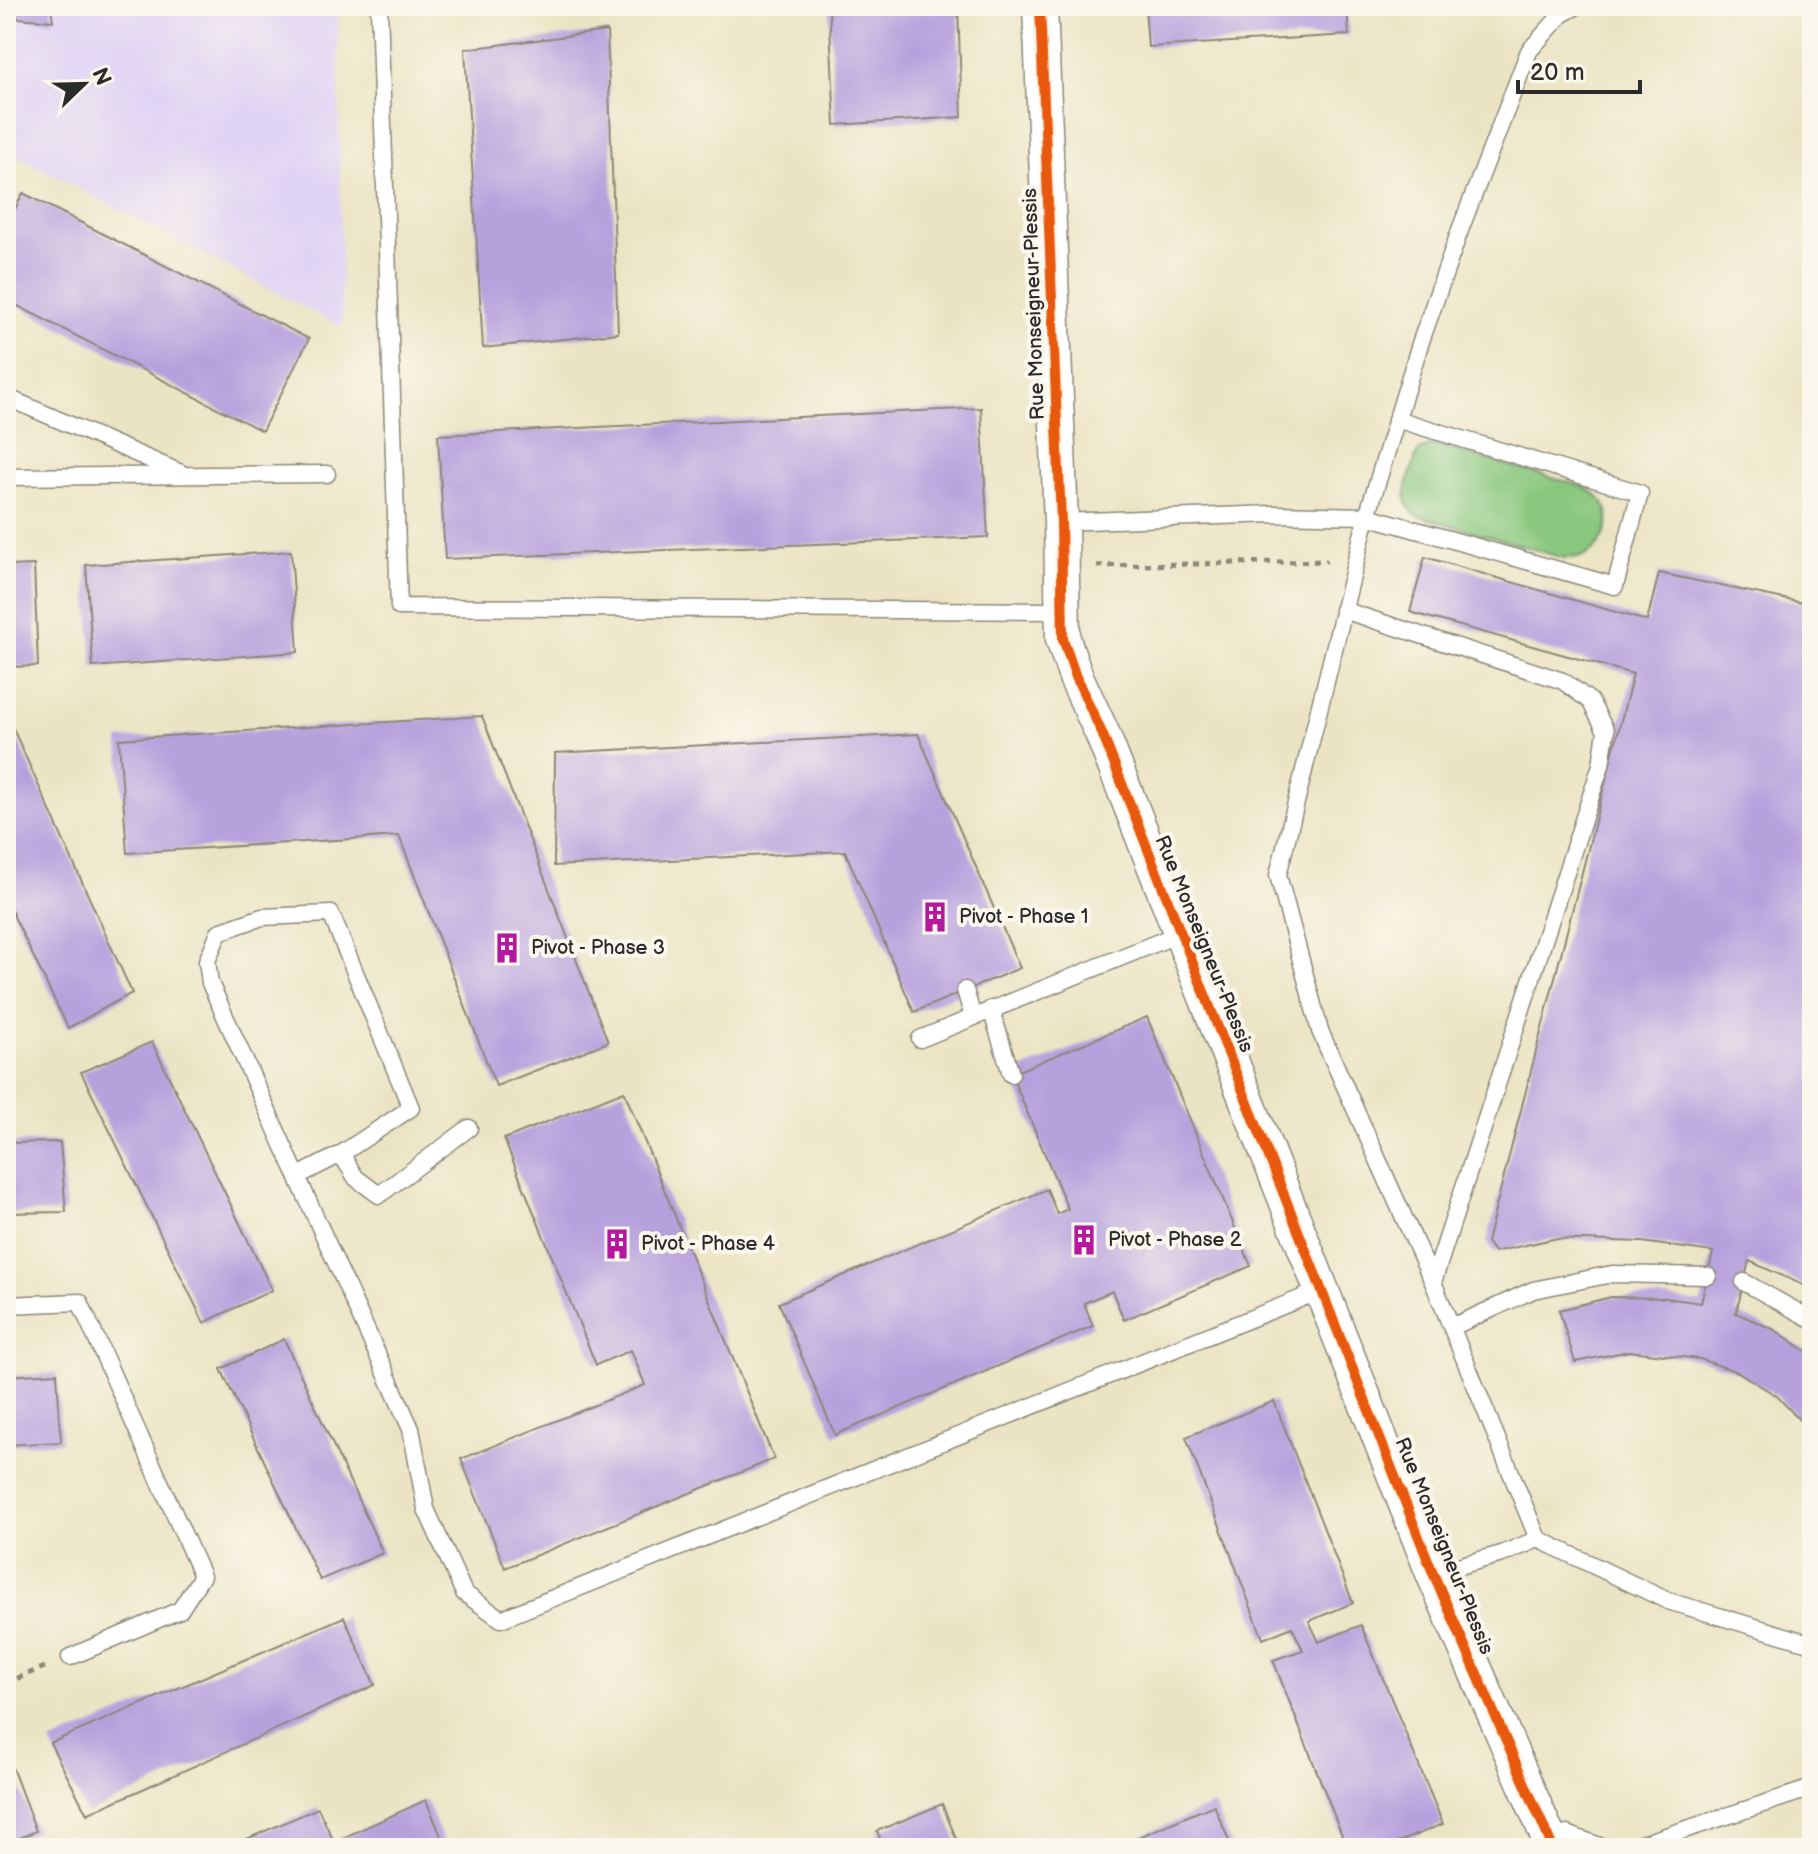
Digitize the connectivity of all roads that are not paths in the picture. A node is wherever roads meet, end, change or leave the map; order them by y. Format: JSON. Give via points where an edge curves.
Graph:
{"nodes":[{"id":1,"x":379,"y":6,"type":"edge"},
{"id":2,"x":1040,"y":6,"type":"edge"},
{"id":3,"x":1577,"y":6,"type":"edge"},
{"id":4,"x":6,"y":397,"type":"edge"},
{"id":5,"x":1396,"y":419,"type":"junction"},
{"id":6,"x":327,"y":474,"type":"dead end"},
{"id":7,"x":186,"y":476,"type":"junction"},
{"id":8,"x":6,"y":477,"type":"edge"},
{"id":9,"x":1367,"y":516,"type":"junction"},
{"id":10,"x":1061,"y":522,"type":"junction"},
{"id":11,"x":1343,"y":610,"type":"junction"},
{"id":12,"x":1062,"y":611,"type":"junction"},
{"id":13,"x":1181,"y":933,"type":"junction"},
{"id":14,"x":965,"y":990,"type":"dead end"},
{"id":15,"x":991,"y":1009,"type":"junction"},
{"id":16,"x":973,"y":1017,"type":"junction"},
{"id":17,"x":920,"y":1039,"type":"dead end"},
{"id":18,"x":1011,"y":1074,"type":"dead end"},
{"id":19,"x":469,"y":1128,"type":"dead end"},
{"id":20,"x":341,"y":1154,"type":"junction"},
{"id":21,"x":298,"y":1176,"type":"junction"},
{"id":22,"x":1708,"y":1276,"type":"dead end"},
{"id":23,"x":1433,"y":1282,"type":"junction"},
{"id":24,"x":1744,"y":1282,"type":"dead end"},
{"id":25,"x":1322,"y":1290,"type":"junction"},
{"id":26,"x":6,"y":1305,"type":"edge"},
{"id":27,"x":1812,"y":1321,"type":"edge"},
{"id":28,"x":1452,"y":1327,"type":"junction"},
{"id":29,"x":1538,"y":1539,"type":"junction"},
{"id":30,"x":1433,"y":1573,"type":"junction"},
{"id":31,"x":1812,"y":1644,"type":"edge"},
{"id":32,"x":70,"y":1657,"type":"road end"},
{"id":33,"x":1812,"y":1788,"type":"edge"},
{"id":34,"x":1543,"y":1845,"type":"edge"},
{"id":35,"x":1605,"y":1848,"type":"edge"},
{"id":36,"x":1629,"y":1848,"type":"edge"}],
"edges":[{"from":1,"to":12,"type":"lane","via":[[399,607]]},
{"from":2,"to":10,"type":"street","name":"Rue Monseigneur-Plessis"},
{"from":3,"to":5,"type":"lane","via":[[1562,14],[1529,51],[1460,230]]},
{"from":4,"to":7,"type":"lane"},
{"from":5,"to":9,"type":"lane"},
{"from":5,"to":9,"type":"lane","via":[[1640,493],[1615,586]]},
{"from":6,"to":7,"type":"lane"},
{"from":7,"to":8,"type":"lane"},
{"from":9,"to":10,"type":"lane"},
{"from":9,"to":11,"type":"lane"},
{"from":10,"to":12,"type":"street","name":"Rue Monseigneur-Plessis"},
{"from":11,"to":23,"type":"lane","via":[[1278,875],[1320,1031]]},
{"from":11,"to":23,"type":"lane","via":[[1563,681],[1590,701],[1606,731],[1601,765]]},
{"from":12,"to":13,"type":"street","name":"Rue Monseigneur-Plessis","via":[[1063,639],[1076,677]]},
{"from":13,"to":15,"type":"lane"},
{"from":13,"to":25,"type":"street","name":"Rue Monseigneur-Plessis"},
{"from":14,"to":16,"type":"lane"},
{"from":15,"to":16,"type":"lane"},
{"from":15,"to":18,"type":"lane"},
{"from":16,"to":17,"type":"lane"},
{"from":19,"to":20,"type":"lane","via":[[379,1195],[356,1178]]},
{"from":20,"to":21,"type":"lane"},
{"from":20,"to":21,"type":"lane","via":[[411,1108],[331,914],[262,917],[219,932],[207,961],[210,983]]},
{"from":21,"to":25,"type":"lane","via":[[411,1429],[426,1509],[464,1593],[501,1619]]},
{"from":22,"to":28,"type":"lane","via":[[1612,1274],[1533,1290]]},
{"from":23,"to":28,"type":"lane"},
{"from":24,"to":27,"type":"lane"},
{"from":25,"to":30,"type":"street","name":"Rue Monseigneur-Plessis"},
{"from":26,"to":32,"type":"lane","via":[[80,1302],[202,1576],[180,1610]]},
{"from":28,"to":29,"type":"lane"},
{"from":29,"to":30,"type":"lane"},
{"from":29,"to":31,"type":"lane","via":[[1668,1601]]},
{"from":30,"to":34,"type":"street","name":"Rue Monseigneur-Plessis"},
{"from":33,"to":36,"type":"lane"},
{"from":34,"to":35,"type":"lane","via":[[1567,1834]]}]}
